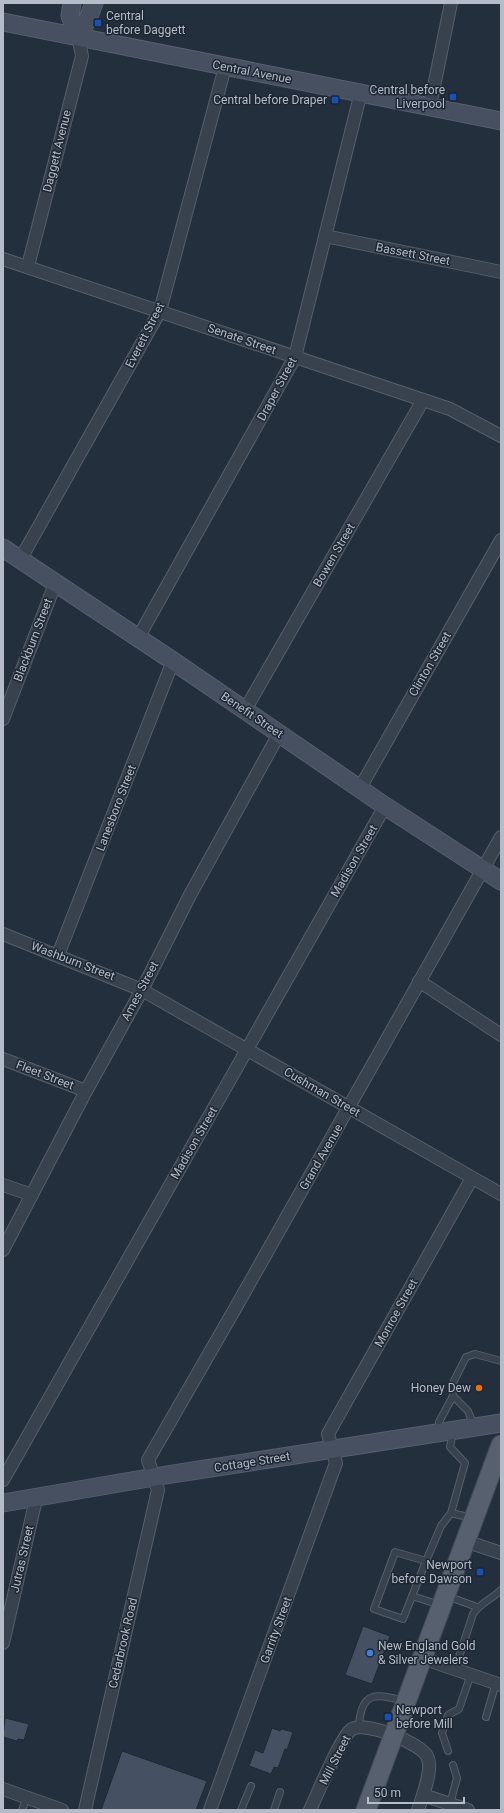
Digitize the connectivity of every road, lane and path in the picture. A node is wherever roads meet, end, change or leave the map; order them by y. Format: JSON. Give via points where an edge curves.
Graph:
{"nodes":[{"id":1,"x":72,"y":3,"type":"edge"},
{"id":2,"x":94,"y":3,"type":"edge"},
{"id":3,"x":451,"y":3,"type":"edge"},
{"id":4,"x":3,"y":22,"type":"edge"},
{"id":5,"x":78,"y":36,"type":"junction"},
{"id":6,"x":225,"y":67,"type":"junction"},
{"id":7,"x":361,"y":92,"type":"junction"},
{"id":8,"x":430,"y":106,"type":"junction"},
{"id":9,"x":501,"y":121,"type":"edge"},
{"id":10,"x":325,"y":236,"type":"junction"},
{"id":11,"x":5,"y":264,"type":"edge"},
{"id":12,"x":28,"y":266,"type":"junction"},
{"id":13,"x":501,"y":272,"type":"edge"},
{"id":14,"x":160,"y":311,"type":"junction"},
{"id":15,"x":295,"y":357,"type":"junction"},
{"id":16,"x":423,"y":400,"type":"junction"},
{"id":17,"x":501,"y":436,"type":"edge"},
{"id":18,"x":501,"y":540,"type":"edge"},
{"id":19,"x":3,"y":548,"type":"edge"},
{"id":20,"x":20,"y":560,"type":"junction"},
{"id":21,"x":55,"y":584,"type":"junction"},
{"id":22,"x":138,"y":638,"type":"junction"},
{"id":23,"x":173,"y":661,"type":"junction"},
{"id":24,"x":244,"y":710,"type":"junction"},
{"id":25,"x":3,"y":719,"type":"edge"},
{"id":26,"x":279,"y":734,"type":"junction"},
{"id":27,"x":360,"y":788,"type":"junction"},
{"id":28,"x":385,"y":806,"type":"junction"},
{"id":29,"x":501,"y":837,"type":"edge"},
{"id":30,"x":483,"y":869,"type":"junction"},
{"id":31,"x":501,"y":881,"type":"edge"},
{"id":32,"x":3,"y":934,"type":"edge"},
{"id":33,"x":58,"y":955,"type":"junction"},
{"id":34,"x":419,"y":981,"type":"junction"},
{"id":35,"x":142,"y":990,"type":"junction"},
{"id":36,"x":501,"y":1035,"type":"edge"},
{"id":37,"x":247,"y":1050,"type":"junction"},
{"id":38,"x":3,"y":1059,"type":"edge"},
{"id":39,"x":86,"y":1091,"type":"junction"},
{"id":40,"x":349,"y":1108,"type":"junction"},
{"id":41,"x":472,"y":1178,"type":"junction"},
{"id":42,"x":3,"y":1185,"type":"edge"},
{"id":43,"x":501,"y":1194,"type":"edge"},
{"id":44,"x":32,"y":1195,"type":"junction"},
{"id":45,"x":3,"y":1250,"type":"edge"},
{"id":46,"x":501,"y":1361,"type":"edge"},
{"id":47,"x":453,"y":1396,"type":"junction"},
{"id":48,"x":501,"y":1423,"type":"edge"},
{"id":49,"x":474,"y":1427,"type":"junction"},
{"id":50,"x":446,"y":1432,"type":"junction"},
{"id":51,"x":501,"y":1445,"type":"edge"},
{"id":52,"x":332,"y":1450,"type":"junction"},
{"id":53,"x":153,"y":1478,"type":"junction"},
{"id":54,"x":3,"y":1480,"type":"edge"},
{"id":55,"x":36,"y":1498,"type":"junction"},
{"id":56,"x":3,"y":1504,"type":"edge"},
{"id":57,"x":451,"y":1513,"type":"junction"},
{"id":58,"x":473,"y":1519,"type":"junction"},
{"id":59,"x":465,"y":1541,"type":"junction"},
{"id":60,"x":501,"y":1553,"type":"edge"},
{"id":61,"x":426,"y":1561,"type":"junction"},
{"id":62,"x":501,"y":1590,"type":"edge"},
{"id":63,"x":412,"y":1596,"type":"junction"},
{"id":64,"x":443,"y":1600,"type":"junction"},
{"id":65,"x":478,"y":1607,"type":"junction"},
{"id":66,"x":3,"y":1643,"type":"edge"},
{"id":67,"x":422,"y":1658,"type":"junction"},
{"id":68,"x":455,"y":1669,"type":"junction"},
{"id":69,"x":471,"y":1674,"type":"junction"},
{"id":70,"x":498,"y":1684,"type":"edge"},
{"id":71,"x":406,"y":1702,"type":"junction"},
{"id":72,"x":486,"y":1717,"type":"dead end"},
{"id":73,"x":359,"y":1726,"type":"junction"},
{"id":74,"x":393,"y":1736,"type":"junction"},
{"id":75,"x":448,"y":1751,"type":"dead end"},
{"id":76,"x":453,"y":1765,"type":"dead end"},
{"id":77,"x":251,"y":1786,"type":"dead end"},
{"id":78,"x":3,"y":1789,"type":"edge"},
{"id":79,"x":280,"y":1792,"type":"dead end"},
{"id":80,"x":423,"y":1795,"type":"junction"},
{"id":81,"x":26,"y":1798,"type":"junction"},
{"id":82,"x":450,"y":1804,"type":"junction"},
{"id":83,"x":22,"y":1810,"type":"edge"},
{"id":84,"x":62,"y":1810,"type":"edge"},
{"id":85,"x":86,"y":1810,"type":"edge"},
{"id":86,"x":210,"y":1810,"type":"edge"},
{"id":87,"x":241,"y":1810,"type":"edge"},
{"id":88,"x":274,"y":1810,"type":"edge"},
{"id":89,"x":310,"y":1810,"type":"edge"},
{"id":90,"x":366,"y":1810,"type":"edge"},
{"id":91,"x":418,"y":1810,"type":"edge"},
{"id":92,"x":468,"y":1810,"type":"edge"}],
"edges":[{"from":1,"to":5,"type":"main road","name":"Daggett Avenue","via":[[70,16]]},
{"from":2,"to":5,"type":"main road"},
{"from":3,"to":8,"type":"street"},
{"from":4,"to":5,"type":"main road","name":"Central Avenue"},
{"from":5,"to":6,"type":"main road","name":"Central Avenue"},
{"from":5,"to":12,"type":"street","name":"Daggett Avenue","via":[[82,56]]},
{"from":6,"to":7,"type":"main road","name":"Central Avenue"},
{"from":6,"to":14,"type":"street","name":"Everett Street"},
{"from":7,"to":8,"type":"main road","name":"Central Avenue"},
{"from":7,"to":10,"type":"street","name":"Draper Street"},
{"from":8,"to":9,"type":"main road","name":"Central Avenue"},
{"from":10,"to":13,"type":"street","name":"Bassett Street"},
{"from":10,"to":15,"type":"street","name":"Draper Street"},
{"from":11,"to":12,"type":"street","name":"Senate Street"},
{"from":12,"to":14,"type":"street","name":"Senate Street"},
{"from":14,"to":15,"type":"street","name":"Senate Street"},
{"from":14,"to":20,"type":"street","name":"Everett Street"},
{"from":15,"to":16,"type":"street","name":"Senate Street"},
{"from":15,"to":22,"type":"street","name":"Draper Street"},
{"from":16,"to":17,"type":"street","name":"Senate Street","via":[[450,409]]},
{"from":16,"to":24,"type":"street","name":"Bowen Street"},
{"from":18,"to":27,"type":"street","name":"Clinton Street"},
{"from":19,"to":20,"type":"main road","name":"Benefit Street"},
{"from":20,"to":21,"type":"main road","name":"Benefit Street"},
{"from":21,"to":22,"type":"main road","name":"Benefit Street"},
{"from":21,"to":25,"type":"street","name":"Blackburn Street"},
{"from":22,"to":23,"type":"main road","name":"Benefit Street"},
{"from":23,"to":24,"type":"main road","name":"Benefit Street"},
{"from":23,"to":33,"type":"street","name":"Lanesboro Street"},
{"from":24,"to":26,"type":"main road","name":"Benefit Street"},
{"from":26,"to":27,"type":"main road","name":"Benefit Street"},
{"from":26,"to":35,"type":"street","name":"Ames Street","via":[[190,895]]},
{"from":27,"to":28,"type":"main road","name":"Benefit Street"},
{"from":28,"to":30,"type":"main road","name":"Benefit Street"},
{"from":28,"to":37,"type":"street","name":"Madison Street"},
{"from":29,"to":30,"type":"street","name":"Grand Avenue"},
{"from":30,"to":31,"type":"main road","name":"Benefit Street"},
{"from":30,"to":34,"type":"street","name":"Grand Avenue"},
{"from":32,"to":33,"type":"street","name":"Washburn Street"},
{"from":33,"to":35,"type":"street","name":"Washburn Street"},
{"from":34,"to":36,"type":"street"},
{"from":34,"to":40,"type":"street","name":"Grand Avenue"},
{"from":35,"to":37,"type":"street","name":"Cushman Street"},
{"from":35,"to":39,"type":"street","name":"Ames Street"},
{"from":37,"to":40,"type":"street","name":"Cushman Street"},
{"from":37,"to":54,"type":"street","name":"Madison Street"},
{"from":38,"to":39,"type":"street","name":"Fleet Street"},
{"from":39,"to":44,"type":"street","name":"Ames Street"},
{"from":40,"to":41,"type":"street","name":"Cushman Street"},
{"from":40,"to":53,"type":"street","name":"Grand Avenue","via":[[148,1460]]},
{"from":41,"to":43,"type":"street","name":"Cushman Street"},
{"from":41,"to":52,"type":"street","name":"Monroe Street","via":[[328,1434]]},
{"from":42,"to":44,"type":"street"},
{"from":44,"to":45,"type":"street","name":"Ames Street"},
{"from":46,"to":47,"type":"lane","via":[[475,1354],[466,1357],[452,1385]]},
{"from":47,"to":49,"type":"lane","via":[[468,1411]]},
{"from":47,"to":50,"type":"lane","via":[[441,1417]]},
{"from":48,"to":49,"type":"main road","name":"Cottage Street"},
{"from":49,"to":50,"type":"main road","name":"Cottage Street"},
{"from":50,"to":52,"type":"main road","name":"Cottage Street"},
{"from":50,"to":57,"type":"lane","via":[[450,1447],[465,1463]]},
{"from":51,"to":58,"type":"main road"},
{"from":52,"to":53,"type":"main road","name":"Cottage Street"},
{"from":52,"to":86,"type":"street","name":"Garrity Street","via":[[336,1463]]},
{"from":53,"to":55,"type":"main road","name":"Cottage Street"},
{"from":53,"to":85,"type":"street","name":"Cedarbrook Road","via":[[158,1490]]},
{"from":55,"to":56,"type":"main road","name":"Cottage Street"},
{"from":55,"to":66,"type":"street","name":"Jutras Street"},
{"from":57,"to":58,"type":"lane"},
{"from":57,"to":61,"type":"lane","via":[[441,1526]]},
{"from":58,"to":59,"type":"main road"},
{"from":59,"to":60,"type":"street"},
{"from":59,"to":64,"type":"main road"},
{"from":61,"to":63,"type":"lane"},
{"from":61,"to":63,"type":"lane","via":[[395,1552],[374,1609],[402,1619]]},
{"from":62,"to":65,"type":"lane"},
{"from":63,"to":64,"type":"lane"},
{"from":64,"to":65,"type":"lane"},
{"from":64,"to":67,"type":"main road"},
{"from":65,"to":68,"type":"lane","via":[[473,1614]]},
{"from":67,"to":68,"type":"street"},
{"from":67,"to":71,"type":"main road"},
{"from":68,"to":69,"type":"street"},
{"from":69,"to":70,"type":"street"},
{"from":69,"to":75,"type":"lane","via":[[459,1709],[448,1716],[442,1733]]},
{"from":70,"to":72,"type":"lane"},
{"from":71,"to":73,"type":"lane","via":[[384,1696],[372,1696],[364,1702]]},
{"from":71,"to":74,"type":"main road"},
{"from":73,"to":74,"type":"street","name":"Mill Street"},
{"from":73,"to":89,"type":"street","name":"Mill Street","via":[[353,1728],[344,1739]]},
{"from":74,"to":80,"type":"street","name":"Mill Street","via":[[413,1744],[427,1756],[428,1774]]},
{"from":74,"to":90,"type":"main road"},
{"from":76,"to":82,"type":"lane","via":[[457,1778]]},
{"from":77,"to":87,"type":"lane"},
{"from":78,"to":81,"type":"street"},
{"from":79,"to":88,"type":"lane"},
{"from":80,"to":82,"type":"street"},
{"from":80,"to":91,"type":"street"},
{"from":81,"to":83,"type":"lane"},
{"from":81,"to":84,"type":"street"},
{"from":82,"to":92,"type":"street"}]}
